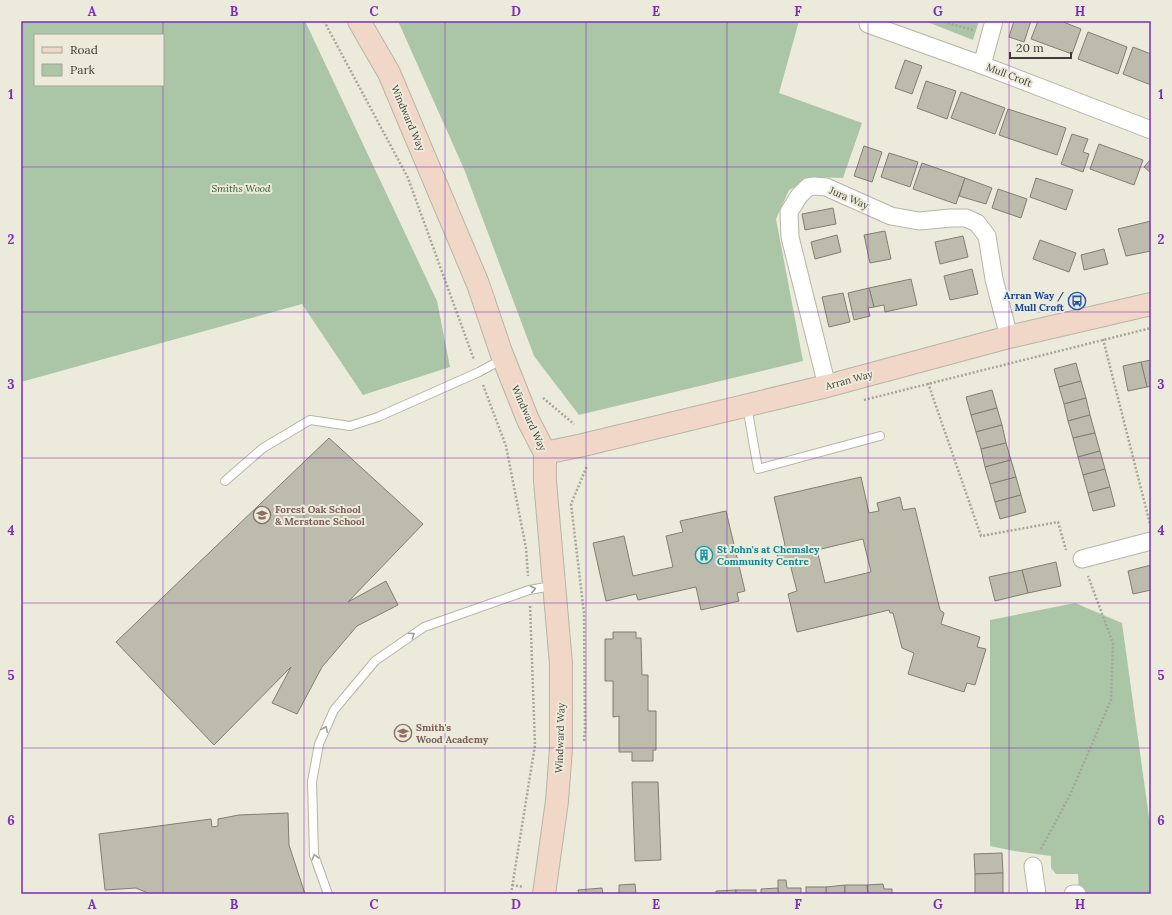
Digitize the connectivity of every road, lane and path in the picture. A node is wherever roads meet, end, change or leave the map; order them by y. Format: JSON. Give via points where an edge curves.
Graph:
{"nodes":[{"id":1,"x":324,"y":21,"type":"edge"},
{"id":2,"x":359,"y":21,"type":"edge"},
{"id":3,"x":869,"y":21,"type":"edge"},
{"id":4,"x":940,"y":21,"type":"edge"},
{"id":5,"x":992,"y":28,"type":"edge"},
{"id":6,"x":982,"y":65,"type":"junction"},
{"id":7,"x":1151,"y":129,"type":"edge"},
{"id":8,"x":1151,"y":304,"type":"edge"},
{"id":9,"x":1098,"y":317,"type":"junction"},
{"id":10,"x":1151,"y":328,"type":"edge"},
{"id":11,"x":1008,"y":337,"type":"junction"},
{"id":12,"x":1104,"y":340,"type":"junction"},
{"id":13,"x":504,"y":358,"type":"junction"},
{"id":14,"x":920,"y":362,"type":"junction"},
{"id":15,"x":479,"y":372,"type":"junction"},
{"id":16,"x":928,"y":385,"type":"junction"},
{"id":17,"x":827,"y":386,"type":"junction"},
{"id":18,"x":859,"y":401,"type":"dead end"},
{"id":19,"x":747,"y":406,"type":"junction"},
{"id":20,"x":880,"y":436,"type":"dead end"},
{"id":21,"x":545,"y":453,"type":"junction"},
{"id":22,"x":587,"y":466,"type":"dead end"},
{"id":23,"x":225,"y":481,"type":"dead end"},
{"id":24,"x":1151,"y":528,"type":"edge"},
{"id":25,"x":1151,"y":541,"type":"edge"},
{"id":26,"x":1082,"y":559,"type":"junction"},
{"id":27,"x":554,"y":585,"type":"junction"},
{"id":28,"x":530,"y":590,"type":"junction"},
{"id":29,"x":584,"y":744,"type":"dead end"},
{"id":30,"x":1033,"y":866,"type":"joint"},
{"id":31,"x":328,"y":894,"type":"edge"},
{"id":32,"x":511,"y":894,"type":"edge"},
{"id":33,"x":544,"y":894,"type":"edge"},
{"id":34,"x":1037,"y":894,"type":"edge"},
{"id":35,"x":1073,"y":894,"type":"edge"},
{"id":36,"x":1077,"y":894,"type":"edge"}],
"edges":[{"from":1,"to":15,"type":"path","via":[[408,178]]},
{"from":2,"to":13,"type":"street","name":"Windward Way","via":[[389,73],[478,284]]},
{"from":3,"to":6,"type":"street","name":"Mull Croft","via":[[868,24]]},
{"from":4,"to":5,"type":"path"},
{"from":5,"to":6,"type":"street"},
{"from":6,"to":7,"type":"street","name":"Mull Croft"},
{"from":8,"to":9,"type":"street","name":"Arran Way"},
{"from":9,"to":11,"type":"street","name":"Arran Way"},
{"from":9,"to":12,"type":"path"},
{"from":10,"to":12,"type":"path"},
{"from":11,"to":14,"type":"street","name":"Arran Way"},
{"from":11,"to":17,"type":"street","name":"Jura Way","via":[[987,236],[977,224],[966,218],[919,221],[891,216],[826,187],[808,187],[789,212],[790,237]]},
{"from":12,"to":16,"type":"path"},
{"from":12,"to":24,"type":"path"},
{"from":13,"to":15,"type":"lane"},
{"from":13,"to":21,"type":"street","name":"Windward Way","via":[[528,420]]},
{"from":14,"to":16,"type":"path"},
{"from":14,"to":17,"type":"street","name":"Arran Way"},
{"from":15,"to":23,"type":"lane","via":[[378,417],[350,426],[310,420],[263,448]]},
{"from":15,"to":28,"type":"path","via":[[506,446],[526,548]]},
{"from":16,"to":18,"type":"path"},
{"from":16,"to":26,"type":"path","via":[[981,536],[1058,522],[1068,556]]},
{"from":17,"to":19,"type":"street","name":"Arran Way"},
{"from":19,"to":20,"type":"lane","via":[[758,469]]},
{"from":19,"to":21,"type":"street","name":"Arran Way"},
{"from":21,"to":27,"type":"street","name":"Windward Way","via":[[544,481]]},
{"from":22,"to":29,"type":"path","via":[[571,504],[584,613]]},
{"from":25,"to":26,"type":"street"},
{"from":26,"to":30,"type":"path","via":[[1113,643],[1111,700],[1070,795]]},
{"from":28,"to":27,"type":"lane","one_way":true},
{"from":27,"to":33,"type":"street","name":"Windward Way","via":[[561,664],[561,748],[557,801]]},
{"from":31,"to":28,"type":"lane","one_way":true,"via":[[314,855],[312,782],[319,744],[334,710],[375,661],[424,627]]},
{"from":28,"to":32,"type":"path","via":[[535,745]]},
{"from":30,"to":34,"type":"street"},
{"from":35,"to":36,"type":"street"}]}
